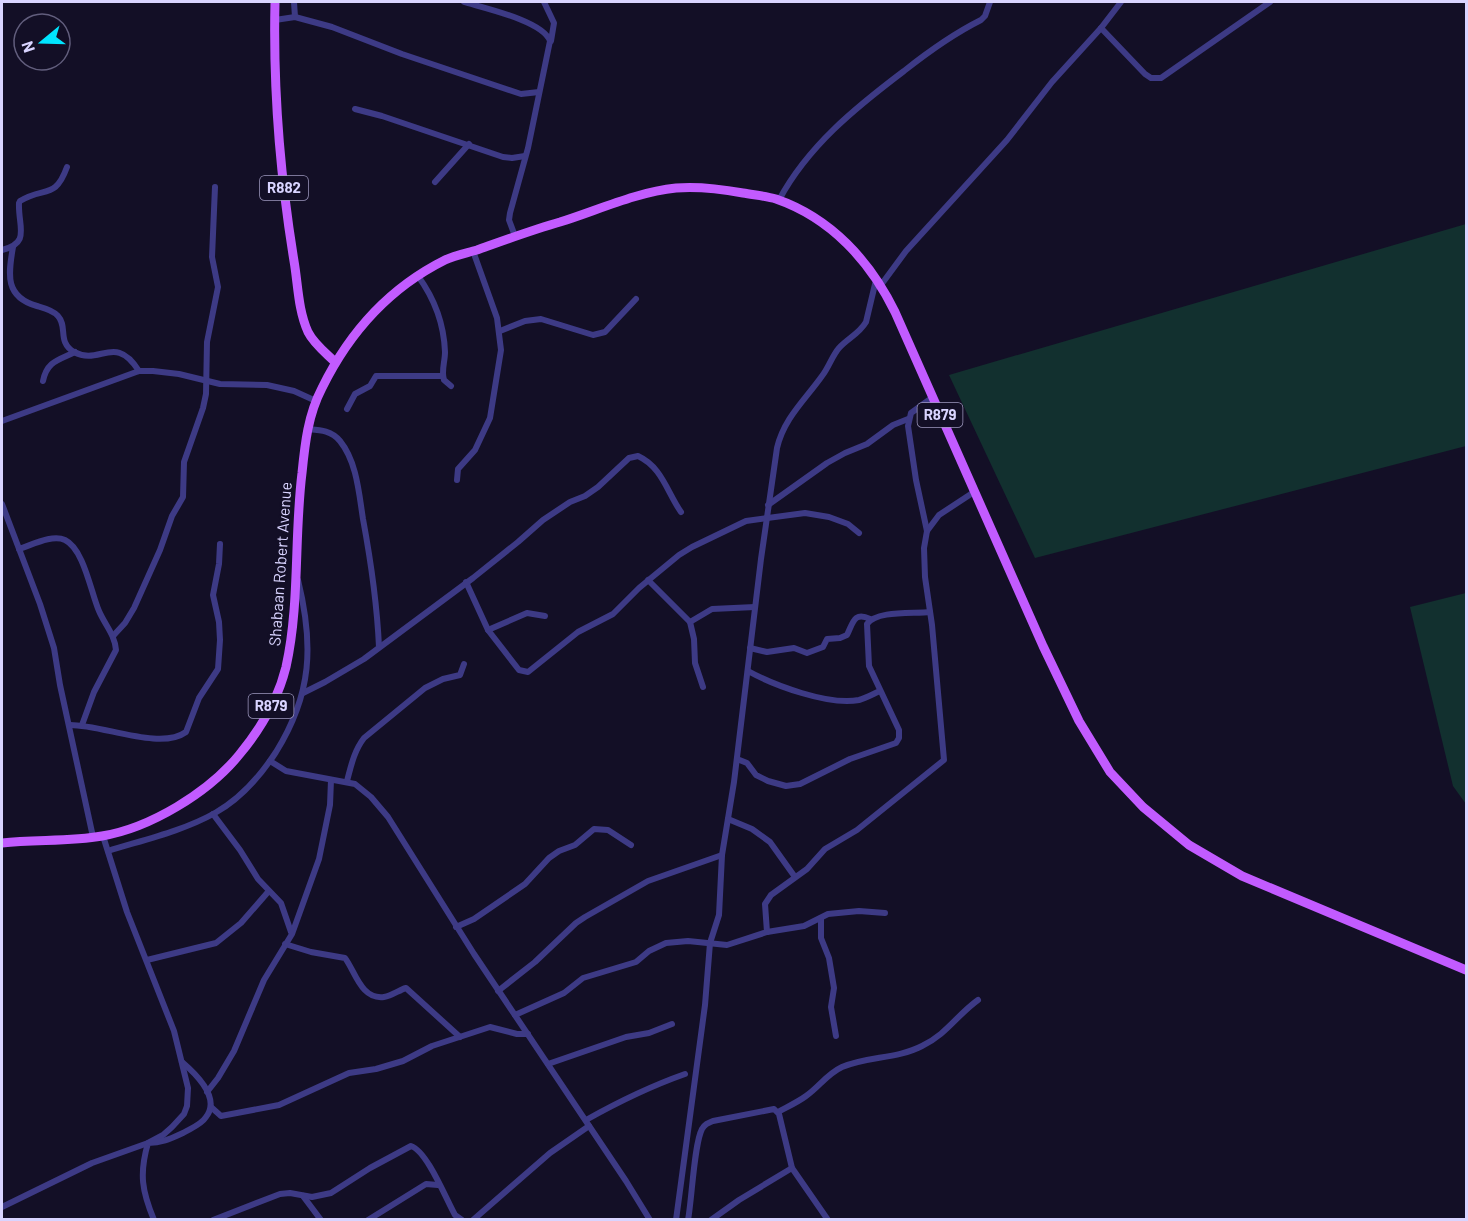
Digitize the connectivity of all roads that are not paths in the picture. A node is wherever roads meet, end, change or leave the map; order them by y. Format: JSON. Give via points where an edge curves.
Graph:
{"nodes":[{"id":1,"x":275,"y":2,"type":"edge"},
{"id":2,"x":294,"y":2,"type":"edge"},
{"id":3,"x":464,"y":2,"type":"edge"},
{"id":4,"x":544,"y":2,"type":"edge"},
{"id":5,"x":990,"y":2,"type":"edge"},
{"id":6,"x":1121,"y":2,"type":"edge"},
{"id":7,"x":1270,"y":2,"type":"edge"},
{"id":8,"x":295,"y":17,"type":"junction"},
{"id":9,"x":275,"y":20,"type":"junction"},
{"id":10,"x":1101,"y":28,"type":"junction"},
{"id":11,"x":550,"y":41,"type":"junction"},
{"id":12,"x":539,"y":92,"type":"junction"},
{"id":13,"x":521,"y":94,"type":"junction"},
{"id":14,"x":536,"y":108,"type":"junction"},
{"id":15,"x":355,"y":109,"type":"dead end"},
{"id":16,"x":469,"y":144,"type":"junction"},
{"id":17,"x":525,"y":156,"type":"junction"},
{"id":18,"x":67,"y":167,"type":"dead end"},
{"id":19,"x":435,"y":182,"type":"dead end"},
{"id":20,"x":215,"y":187,"type":"dead end"},
{"id":21,"x":778,"y":200,"type":"junction"},
{"id":22,"x":515,"y":236,"type":"junction"},
{"id":23,"x":13,"y":247,"type":"junction"},
{"id":24,"x":2,"y":250,"type":"edge"},
{"id":25,"x":473,"y":251,"type":"junction"},
{"id":26,"x":418,"y":276,"type":"junction"},
{"id":27,"x":879,"y":282,"type":"junction"},
{"id":28,"x":636,"y":299,"type":"dead end"},
{"id":29,"x":500,"y":331,"type":"junction"},
{"id":30,"x":75,"y":352,"type":"junction"},
{"id":31,"x":335,"y":362,"type":"junction"},
{"id":32,"x":139,"y":371,"type":"junction"},
{"id":33,"x":443,"y":376,"type":"junction"},
{"id":34,"x":43,"y":381,"type":"dead end"},
{"id":35,"x":206,"y":382,"type":"junction"},
{"id":36,"x":451,"y":386,"type":"dead end"},
{"id":37,"x":933,"y":397,"type":"junction"},
{"id":38,"x":316,"y":401,"type":"junction"},
{"id":39,"x":347,"y":409,"type":"dead end"},
{"id":40,"x":908,"y":419,"type":"junction"},
{"id":41,"x":2,"y":421,"type":"edge"},
{"id":42,"x":307,"y":429,"type":"junction"},
{"id":43,"x":457,"y":480,"type":"dead end"},
{"id":44,"x":974,"y":492,"type":"junction"},
{"id":45,"x":2,"y":504,"type":"edge"},
{"id":46,"x":768,"y":504,"type":"junction"},
{"id":47,"x":681,"y":512,"type":"dead end"},
{"id":48,"x":766,"y":517,"type":"junction"},
{"id":49,"x":927,"y":531,"type":"junction"},
{"id":50,"x":859,"y":533,"type":"dead end"},
{"id":51,"x":220,"y":544,"type":"dead end"},
{"id":52,"x":19,"y":549,"type":"junction"},
{"id":53,"x":296,"y":572,"type":"junction"},
{"id":54,"x":648,"y":580,"type":"junction"},
{"id":55,"x":466,"y":582,"type":"junction"},
{"id":56,"x":755,"y":607,"type":"junction"},
{"id":57,"x":930,"y":612,"type":"junction"},
{"id":58,"x":545,"y":616,"type":"dead end"},
{"id":59,"x":870,"y":619,"type":"junction"},
{"id":60,"x":690,"y":622,"type":"junction"},
{"id":61,"x":488,"y":630,"type":"junction"},
{"id":62,"x":113,"y":636,"type":"junction"},
{"id":63,"x":379,"y":647,"type":"junction"},
{"id":64,"x":750,"y":648,"type":"junction"},
{"id":65,"x":464,"y":664,"type":"dead end"},
{"id":66,"x":748,"y":671,"type":"junction"},
{"id":67,"x":703,"y":687,"type":"dead end"},
{"id":68,"x":880,"y":691,"type":"junction"},
{"id":69,"x":303,"y":693,"type":"junction"},
{"id":70,"x":69,"y":725,"type":"junction"},
{"id":71,"x":82,"y":725,"type":"junction"},
{"id":72,"x":737,"y":759,"type":"junction"},
{"id":73,"x":270,"y":761,"type":"junction"},
{"id":74,"x":331,"y":780,"type":"junction"},
{"id":75,"x":347,"y":782,"type":"junction"},
{"id":76,"x":213,"y":814,"type":"junction"},
{"id":77,"x":728,"y":819,"type":"junction"},
{"id":78,"x":98,"y":836,"type":"junction"},
{"id":79,"x":2,"y":843,"type":"edge"},
{"id":80,"x":631,"y":845,"type":"dead end"},
{"id":81,"x":108,"y":851,"type":"junction"},
{"id":82,"x":722,"y":855,"type":"junction"},
{"id":83,"x":795,"y":877,"type":"junction"},
{"id":84,"x":268,"y":892,"type":"junction"},
{"id":85,"x":885,"y":913,"type":"dead end"},
{"id":86,"x":821,"y":918,"type":"junction"},
{"id":87,"x":456,"y":927,"type":"junction"},
{"id":88,"x":767,"y":932,"type":"junction"},
{"id":89,"x":292,"y":933,"type":"junction"},
{"id":90,"x":710,"y":943,"type":"junction"},
{"id":91,"x":285,"y":944,"type":"junction"},
{"id":92,"x":147,"y":960,"type":"junction"},
{"id":93,"x":1467,"y":970,"type":"edge"},
{"id":94,"x":498,"y":991,"type":"junction"},
{"id":95,"x":978,"y":1000,"type":"dead end"},
{"id":96,"x":515,"y":1015,"type":"junction"},
{"id":97,"x":672,"y":1024,"type":"dead end"},
{"id":98,"x":528,"y":1034,"type":"junction"},
{"id":99,"x":836,"y":1036,"type":"dead end"},
{"id":100,"x":460,"y":1037,"type":"junction"},
{"id":101,"x":182,"y":1062,"type":"junction"},
{"id":102,"x":548,"y":1064,"type":"junction"},
{"id":103,"x":685,"y":1074,"type":"dead end"},
{"id":104,"x":207,"y":1092,"type":"junction"},
{"id":105,"x":211,"y":1107,"type":"junction"},
{"id":106,"x":778,"y":1112,"type":"junction"},
{"id":107,"x":221,"y":1116,"type":"junction"},
{"id":108,"x":202,"y":1121,"type":"junction"},
{"id":109,"x":588,"y":1123,"type":"junction"},
{"id":110,"x":147,"y":1143,"type":"junction"},
{"id":111,"x":792,"y":1168,"type":"junction"},
{"id":112,"x":438,"y":1185,"type":"junction"},
{"id":113,"x":303,"y":1195,"type":"junction"},
{"id":114,"x":2,"y":1207,"type":"edge"},
{"id":115,"x":151,"y":1218,"type":"edge"},
{"id":116,"x":213,"y":1220,"type":"edge"},
{"id":117,"x":321,"y":1220,"type":"edge"},
{"id":118,"x":368,"y":1220,"type":"edge"},
{"id":119,"x":462,"y":1220,"type":"edge"},
{"id":120,"x":472,"y":1220,"type":"edge"},
{"id":121,"x":650,"y":1220,"type":"edge"},
{"id":122,"x":676,"y":1220,"type":"edge"},
{"id":123,"x":688,"y":1220,"type":"edge"},
{"id":124,"x":711,"y":1220,"type":"edge"},
{"id":125,"x":828,"y":1220,"type":"edge"}],
"edges":[{"from":1,"to":9,"type":"main road","number":"R882"},
{"from":2,"to":8,"type":"street"},
{"from":3,"to":11,"type":"street","via":[[531,24],[545,31]]},
{"from":4,"to":11,"type":"street","via":[[554,23]]},
{"from":5,"to":21,"type":"street","via":[[981,20],[925,55],[849,113],[798,168]]},
{"from":6,"to":10,"type":"street"},
{"from":7,"to":10,"type":"street","via":[[1161,78],[1145,74]]},
{"from":8,"to":9,"type":"street"},
{"from":8,"to":13,"type":"street"},
{"from":9,"to":31,"type":"main road","number":"R882","via":[[276,116],[303,319],[309,334]]},
{"from":10,"to":27,"type":"street"},
{"from":11,"to":12,"type":"street"},
{"from":12,"to":13,"type":"street"},
{"from":12,"to":14,"type":"street"},
{"from":13,"to":14,"type":"street"},
{"from":14,"to":17,"type":"street"},
{"from":15,"to":16,"type":"street"},
{"from":16,"to":17,"type":"street","via":[[512,158]]},
{"from":16,"to":19,"type":"street"},
{"from":17,"to":22,"type":"street","via":[[509,220]]},
{"from":18,"to":23,"type":"street","via":[[57,187],[20,201],[20,239]]},
{"from":20,"to":35,"type":"street","via":[[212,258],[218,288],[207,342]]},
{"from":21,"to":22,"type":"main road","number":"R879","via":[[714,187],[674,188]]},
{"from":21,"to":27,"type":"main road","number":"R879","via":[[830,228],[855,250]]},
{"from":22,"to":25,"type":"main road","number":"R879"},
{"from":23,"to":24,"type":"street"},
{"from":23,"to":30,"type":"street","via":[[9,268],[12,288],[25,302],[58,315],[66,344]]},
{"from":25,"to":26,"type":"main road","number":"R879","via":[[447,259]]},
{"from":25,"to":29,"type":"street"},
{"from":26,"to":31,"type":"main road","number":"R879","via":[[368,317]]},
{"from":26,"to":33,"type":"street","via":[[442,325]]},
{"from":27,"to":37,"type":"main road","number":"R879"},
{"from":27,"to":46,"type":"street","via":[[863,327],[838,350],[781,432]]},
{"from":28,"to":29,"type":"street","via":[[600,334],[541,319]]},
{"from":29,"to":43,"type":"street","via":[[501,350],[490,418],[475,450],[458,469]]},
{"from":30,"to":32,"type":"street","via":[[121,353]]},
{"from":30,"to":34,"type":"street","via":[[48,367]]},
{"from":31,"to":38,"type":"main road","name":"Shabaan Robert Avenue","number":"R879"},
{"from":32,"to":35,"type":"street","via":[[179,374]]},
{"from":32,"to":41,"type":"street"},
{"from":33,"to":36,"type":"street"},
{"from":33,"to":39,"type":"street","via":[[374,377],[370,386],[355,394]]},
{"from":35,"to":38,"type":"street","via":[[267,385]]},
{"from":35,"to":62,"type":"street","via":[[203,408],[184,462],[183,497],[134,608]]},
{"from":37,"to":40,"type":"street"},
{"from":37,"to":44,"type":"main road","number":"R879"},
{"from":38,"to":42,"type":"main road","name":"Shabaan Robert Avenue","number":"R879"},
{"from":40,"to":46,"type":"street","via":[[827,463]]},
{"from":40,"to":49,"type":"street"},
{"from":42,"to":53,"type":"main road","name":"Shabaan Robert Avenue","number":"R879"},
{"from":42,"to":63,"type":"street","via":[[321,430],[340,441],[356,478],[373,574]]},
{"from":44,"to":49,"type":"street","via":[[939,515]]},
{"from":44,"to":93,"type":"main road","number":"R879","via":[[1079,721],[1110,772],[1143,807],[1189,845],[1242,876]]},
{"from":45,"to":52,"type":"street"},
{"from":46,"to":48,"type":"street"},
{"from":47,"to":55,"type":"street","via":[[659,471],[651,462],[634,456],[598,487],[543,520]]},
{"from":48,"to":50,"type":"street","via":[[814,514],[848,525]]},
{"from":48,"to":54,"type":"street","via":[[746,520],[692,547]]},
{"from":48,"to":56,"type":"street"},
{"from":49,"to":57,"type":"street","via":[[924,567]]},
{"from":51,"to":71,"type":"street","via":[[213,594],[219,622],[218,669],[199,698],[186,732],[170,740]]},
{"from":52,"to":62,"type":"street","via":[[56,538],[67,541],[83,565],[100,613]]},
{"from":52,"to":70,"type":"street","via":[[54,648]]},
{"from":53,"to":69,"type":"street","via":[[308,648]]},
{"from":53,"to":78,"type":"main road","name":"Shabaan Robert Avenue","number":"R879","via":[[285,668],[270,709],[240,754],[197,795],[124,830]]},
{"from":54,"to":60,"type":"street"},
{"from":54,"to":61,"type":"street","via":[[613,614],[578,632],[528,672],[519,670]]},
{"from":55,"to":61,"type":"street"},
{"from":55,"to":63,"type":"street"},
{"from":56,"to":60,"type":"street","via":[[712,609]]},
{"from":56,"to":64,"type":"street"},
{"from":57,"to":59,"type":"street"},
{"from":57,"to":83,"type":"street","via":[[944,759],[857,830],[825,849],[807,870]]},
{"from":58,"to":61,"type":"street","via":[[527,613]]},
{"from":59,"to":64,"type":"street","via":[[857,616],[847,635],[826,639],[822,648],[807,653],[794,648],[767,652]]},
{"from":59,"to":68,"type":"street","via":[[866,631],[868,659]]},
{"from":60,"to":67,"type":"street","via":[[694,659]]},
{"from":62,"to":71,"type":"street","via":[[116,650]]},
{"from":63,"to":69,"type":"street","via":[[348,670]]},
{"from":64,"to":66,"type":"street"},
{"from":65,"to":75,"type":"street","via":[[460,675],[425,688],[364,738],[353,758]]},
{"from":66,"to":68,"type":"street","via":[[785,689],[844,701],[859,700]]},
{"from":66,"to":72,"type":"street"},
{"from":68,"to":72,"type":"street","via":[[898,730],[899,738],[888,747],[850,759],[810,781],[786,786],[756,775],[747,763]]},
{"from":69,"to":73,"type":"street","via":[[291,728]]},
{"from":70,"to":71,"type":"street"},
{"from":70,"to":78,"type":"street"},
{"from":72,"to":77,"type":"street"},
{"from":73,"to":74,"type":"street","via":[[285,771]]},
{"from":73,"to":76,"type":"street","via":[[249,786]]},
{"from":74,"to":75,"type":"street"},
{"from":74,"to":89,"type":"street","via":[[319,859]]},
{"from":75,"to":87,"type":"street","via":[[364,790],[388,818]]},
{"from":76,"to":81,"type":"street"},
{"from":76,"to":84,"type":"street"},
{"from":77,"to":82,"type":"street"},
{"from":77,"to":83,"type":"street","via":[[770,842]]},
{"from":78,"to":79,"type":"main road","name":"Shabaan Robert Avenue","number":"R879"},
{"from":78,"to":81,"type":"street"},
{"from":80,"to":87,"type":"street","via":[[609,830],[594,829],[575,845],[549,858],[525,884]]},
{"from":81,"to":92,"type":"street"},
{"from":82,"to":90,"type":"street","via":[[718,915]]},
{"from":82,"to":94,"type":"street","via":[[648,882],[585,917]]},
{"from":83,"to":88,"type":"street","via":[[767,900]]},
{"from":84,"to":89,"type":"street","via":[[281,903]]},
{"from":84,"to":92,"type":"street","via":[[241,923],[216,943]]},
{"from":85,"to":86,"type":"street","via":[[842,912]]},
{"from":86,"to":88,"type":"street","via":[[804,926]]},
{"from":86,"to":99,"type":"street","via":[[821,938],[834,988],[831,1010]]},
{"from":87,"to":94,"type":"street"},
{"from":88,"to":90,"type":"street","via":[[727,945]]},
{"from":89,"to":91,"type":"street"},
{"from":90,"to":96,"type":"street","via":[[666,943],[636,962],[583,978],[564,993]]},
{"from":90,"to":122,"type":"street"},
{"from":91,"to":100,"type":"street","via":[[345,958],[356,981],[376,996],[406,988]]},
{"from":91,"to":104,"type":"street","via":[[234,1051]]},
{"from":92,"to":101,"type":"street"},
{"from":94,"to":96,"type":"street"},
{"from":95,"to":106,"type":"street","via":[[951,1027],[920,1047],[842,1067],[807,1096]]},
{"from":96,"to":98,"type":"street"},
{"from":97,"to":102,"type":"street"},
{"from":98,"to":100,"type":"street","via":[[490,1027]]},
{"from":98,"to":102,"type":"street"},
{"from":100,"to":107,"type":"street","via":[[403,1061],[349,1073],[279,1104]]},
{"from":101,"to":104,"type":"street"},
{"from":101,"to":110,"type":"street","via":[[188,1088],[184,1114],[163,1135]]},
{"from":102,"to":109,"type":"street"},
{"from":103,"to":109,"type":"street","via":[[614,1104]]},
{"from":104,"to":105,"type":"street"},
{"from":105,"to":107,"type":"street"},
{"from":105,"to":108,"type":"street"},
{"from":106,"to":111,"type":"street"},
{"from":106,"to":123,"type":"street","via":[[762,1111],[704,1125]]},
{"from":107,"to":108,"type":"street"},
{"from":108,"to":110,"type":"street","via":[[170,1140]]},
{"from":109,"to":120,"type":"street"},
{"from":109,"to":121,"type":"street"},
{"from":110,"to":114,"type":"street","via":[[92,1163]]},
{"from":110,"to":115,"type":"street","via":[[142,1182]]},
{"from":111,"to":124,"type":"street"},
{"from":111,"to":125,"type":"street"},
{"from":112,"to":113,"type":"street","via":[[427,1163],[411,1146],[331,1193]]},
{"from":112,"to":118,"type":"street","via":[[426,1184]]},
{"from":112,"to":119,"type":"street"},
{"from":113,"to":116,"type":"street","via":[[280,1194]]},
{"from":113,"to":117,"type":"street"}]}
